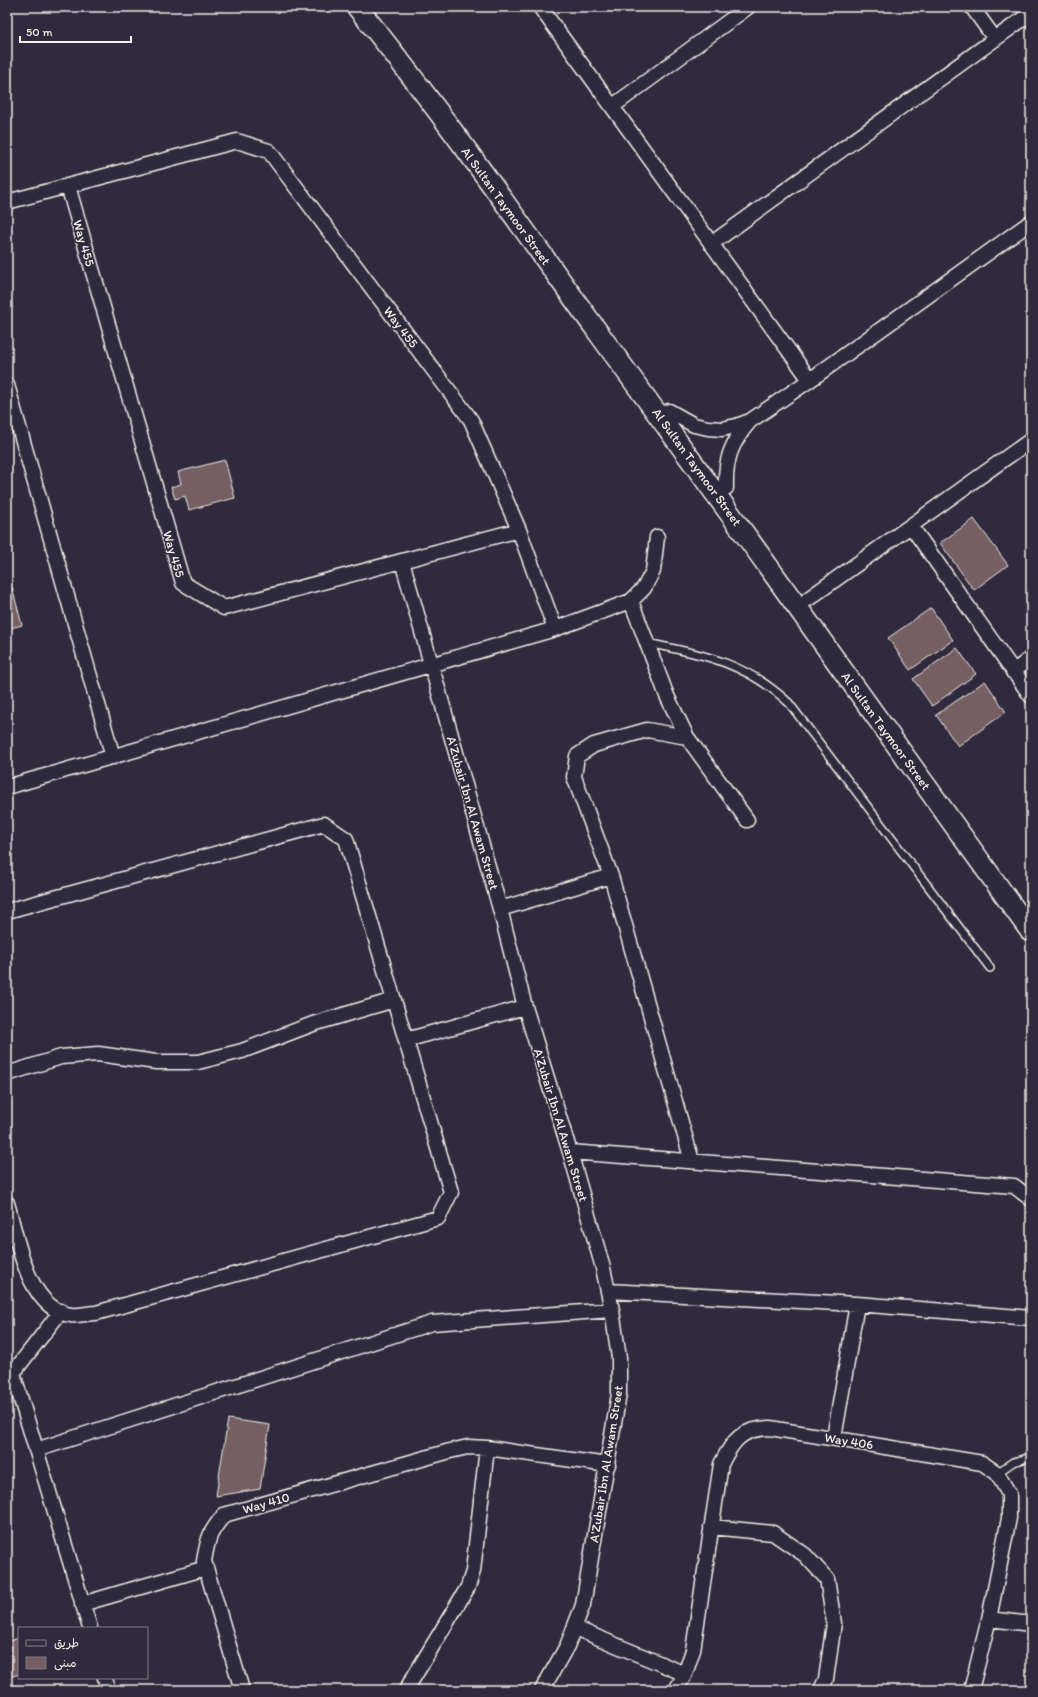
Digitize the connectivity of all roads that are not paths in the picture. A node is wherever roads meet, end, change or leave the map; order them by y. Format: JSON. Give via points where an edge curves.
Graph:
{"nodes":[{"id":1,"x":357,"y":7,"type":"edge"},
{"id":2,"x":372,"y":7,"type":"edge"},
{"id":3,"x":540,"y":7,"type":"edge"},
{"id":4,"x":747,"y":7,"type":"edge"},
{"id":5,"x":972,"y":7,"type":"edge"},
{"id":6,"x":1031,"y":13,"type":"edge"},
{"id":7,"x":995,"y":39,"type":"junction"},
{"id":8,"x":612,"y":106,"type":"junction"},
{"id":9,"x":68,"y":186,"type":"junction"},
{"id":10,"x":7,"y":202,"type":"edge"},
{"id":11,"x":1031,"y":222,"type":"edge"},
{"id":12,"x":711,"y":244,"type":"junction"},
{"id":13,"x":810,"y":380,"type":"junction"},
{"id":14,"x":7,"y":386,"type":"edge"},
{"id":15,"x":669,"y":411,"type":"junction"},
{"id":16,"x":750,"y":421,"type":"junction"},
{"id":17,"x":1031,"y":440,"type":"edge"},
{"id":18,"x":726,"y":488,"type":"junction"},
{"id":19,"x":911,"y":526,"type":"junction"},
{"id":20,"x":519,"y":530,"type":"junction"},
{"id":21,"x":657,"y":537,"type":"dead end"},
{"id":22,"x":402,"y":561,"type":"junction"},
{"id":23,"x":808,"y":599,"type":"junction"},
{"id":24,"x":631,"y":601,"type":"junction"},
{"id":25,"x":555,"y":629,"type":"junction"},
{"id":26,"x":647,"y":643,"type":"junction"},
{"id":27,"x":1031,"y":658,"type":"edge"},
{"id":28,"x":431,"y":665,"type":"junction"},
{"id":29,"x":1013,"y":672,"type":"junction"},
{"id":30,"x":1031,"y":696,"type":"edge"},
{"id":31,"x":687,"y":737,"type":"junction"},
{"id":32,"x":113,"y":757,"type":"junction"},
{"id":33,"x":7,"y":787,"type":"edge"},
{"id":34,"x":747,"y":820,"type":"dead end"},
{"id":35,"x":612,"y":876,"type":"junction"},
{"id":36,"x":500,"y":909,"type":"junction"},
{"id":37,"x":7,"y":910,"type":"edge"},
{"id":38,"x":1031,"y":912,"type":"edge"},
{"id":39,"x":1031,"y":932,"type":"edge"},
{"id":40,"x":990,"y":968,"type":"dead end"},
{"id":41,"x":394,"y":1000,"type":"junction"},
{"id":42,"x":525,"y":1007,"type":"junction"},
{"id":43,"x":406,"y":1040,"type":"junction"},
{"id":44,"x":7,"y":1074,"type":"edge"},
{"id":45,"x":570,"y":1152,"type":"junction"},
{"id":46,"x":692,"y":1161,"type":"junction"},
{"id":47,"x":1031,"y":1199,"type":"edge"},
{"id":48,"x":7,"y":1203,"type":"edge"},
{"id":49,"x":608,"y":1291,"type":"junction"},
{"id":50,"x":856,"y":1304,"type":"junction"},
{"id":51,"x":612,"y":1310,"type":"junction"},
{"id":52,"x":61,"y":1311,"type":"junction"},
{"id":53,"x":1031,"y":1318,"type":"edge"},
{"id":54,"x":10,"y":1374,"type":"edge"},
{"id":55,"x":834,"y":1438,"type":"junction"},
{"id":56,"x":487,"y":1448,"type":"junction"},
{"id":57,"x":36,"y":1450,"type":"junction"},
{"id":58,"x":1031,"y":1457,"type":"edge"},
{"id":59,"x":608,"y":1465,"type":"junction"},
{"id":60,"x":997,"y":1473,"type":"junction"},
{"id":61,"x":711,"y":1527,"type":"junction"},
{"id":62,"x":206,"y":1568,"type":"junction"},
{"id":63,"x":82,"y":1604,"type":"junction"},
{"id":64,"x":989,"y":1619,"type":"junction"},
{"id":65,"x":1031,"y":1624,"type":"edge"},
{"id":66,"x":90,"y":1627,"type":"edge"},
{"id":67,"x":575,"y":1628,"type":"junction"},
{"id":68,"x":685,"y":1674,"type":"junction"},
{"id":69,"x":105,"y":1679,"type":"edge"},
{"id":70,"x":826,"y":1686,"type":"edge"},
{"id":71,"x":108,"y":1690,"type":"edge"},
{"id":72,"x":242,"y":1690,"type":"edge"},
{"id":73,"x":406,"y":1690,"type":"edge"},
{"id":74,"x":542,"y":1690,"type":"edge"},
{"id":75,"x":676,"y":1690,"type":"edge"},
{"id":76,"x":971,"y":1690,"type":"edge"}],
"edges":[{"from":1,"to":39,"type":"main road","name":"Al Sultan Taymoor Street","via":[[391,48],[460,142]]},
{"from":2,"to":15,"type":"main road","name":"Al Sultan Taymoor Street","via":[[482,149]]},
{"from":3,"to":8,"type":"street"},
{"from":4,"to":8,"type":"street"},
{"from":5,"to":7,"type":"street"},
{"from":6,"to":7,"type":"street"},
{"from":7,"to":12,"type":"street"},
{"from":8,"to":12,"type":"street"},
{"from":9,"to":10,"type":"street","name":"Way 455"},
{"from":9,"to":20,"type":"street","name":"Way 455","via":[[237,141],[268,151],[471,420]]},
{"from":9,"to":22,"type":"street","name":"Way 455","via":[[183,583],[224,608]]},
{"from":11,"to":13,"type":"street"},
{"from":12,"to":13,"type":"street"},
{"from":13,"to":16,"type":"street"},
{"from":14,"to":32,"type":"street"},
{"from":15,"to":16,"type":"street","via":[[694,425],[708,428],[722,429]]},
{"from":15,"to":18,"type":"main road","name":"Al Sultan Taymoor Street"},
{"from":16,"to":18,"type":"street","via":[[732,445],[726,466]]},
{"from":17,"to":19,"type":"street"},
{"from":18,"to":23,"type":"main road","name":"Al Sultan Taymoor Street"},
{"from":19,"to":23,"type":"street"},
{"from":19,"to":29,"type":"street"},
{"from":20,"to":22,"type":"street","name":"Way 455"},
{"from":20,"to":25,"type":"street","name":"Way 455"},
{"from":21,"to":24,"type":"street","via":[[653,571],[644,588]]},
{"from":22,"to":28,"type":"street","name":"A'Zubair Ibn Al Awam Street"},
{"from":23,"to":38,"type":"main road","name":"Al Sultan Taymoor Street"},
{"from":24,"to":25,"type":"street"},
{"from":24,"to":26,"type":"street"},
{"from":25,"to":28,"type":"street"},
{"from":26,"to":31,"type":"street","via":[[667,696]]},
{"from":26,"to":40,"type":"lane","via":[[697,653],[732,666],[760,679],[789,703]]},
{"from":27,"to":29,"type":"street"},
{"from":28,"to":32,"type":"street"},
{"from":28,"to":36,"type":"street","name":"A'Zubair Ibn Al Awam Street"},
{"from":29,"to":30,"type":"street"},
{"from":31,"to":34,"type":"street"},
{"from":31,"to":35,"type":"street","via":[[647,730],[594,745],[577,756],[574,777]]},
{"from":32,"to":33,"type":"street"},
{"from":35,"to":36,"type":"street"},
{"from":35,"to":46,"type":"street"},
{"from":36,"to":42,"type":"street","name":"A'Zubair Ibn Al Awam Street"},
{"from":37,"to":41,"type":"street","via":[[324,824],[346,839]]},
{"from":41,"to":43,"type":"street"},
{"from":41,"to":44,"type":"street","via":[[313,1024],[242,1051],[198,1062],[156,1062],[98,1054],[61,1057]]},
{"from":42,"to":43,"type":"street"},
{"from":42,"to":45,"type":"street","name":"A'Zubair Ibn Al Awam Street"},
{"from":43,"to":52,"type":"street","via":[[451,1192],[438,1218],[96,1313],[72,1315]]},
{"from":45,"to":46,"type":"street"},
{"from":45,"to":49,"type":"street","name":"A'Zubair Ibn Al Awam Street"},
{"from":46,"to":47,"type":"street","via":[[1014,1186]]},
{"from":48,"to":52,"type":"street","via":[[32,1283],[41,1296]]},
{"from":49,"to":50,"type":"street"},
{"from":49,"to":51,"type":"street","name":"A'Zubair Ibn Al Awam Street"},
{"from":50,"to":53,"type":"street"},
{"from":50,"to":55,"type":"street"},
{"from":51,"to":57,"type":"street","via":[[432,1323]]},
{"from":51,"to":59,"type":"street","name":"A'Zubair Ibn Al Awam Street","via":[[619,1358],[619,1394]]},
{"from":52,"to":54,"type":"street"},
{"from":54,"to":57,"type":"street"},
{"from":55,"to":60,"type":"street","name":"Way 406","via":[[982,1463]]},
{"from":55,"to":61,"type":"street","name":"Way 406","via":[[770,1428],[755,1429],[739,1437],[729,1448],[721,1464]]},
{"from":56,"to":59,"type":"street","name":"Way 410"},
{"from":56,"to":62,"type":"street","name":"Way 410","via":[[468,1447],[450,1451],[224,1515],[212,1530],[204,1561]]},
{"from":56,"to":73,"type":"street","via":[[473,1571],[468,1587]]},
{"from":57,"to":63,"type":"street"},
{"from":58,"to":60,"type":"lane","via":[[1013,1462]]},
{"from":59,"to":67,"type":"street","name":"A'Zubair Ibn Al Awam Street","via":[[583,1605]]},
{"from":60,"to":64,"type":"street","name":"Way 406","via":[[1009,1494],[1009,1518]]},
{"from":61,"to":68,"type":"street","name":"Way 406","via":[[693,1650]]},
{"from":61,"to":70,"type":"street","via":[[773,1533],[805,1555],[827,1579],[834,1623]]},
{"from":62,"to":63,"type":"street"},
{"from":62,"to":72,"type":"street","name":"Way 410"},
{"from":63,"to":66,"type":"street"},
{"from":64,"to":65,"type":"street"},
{"from":64,"to":76,"type":"street","name":"Way 406"},
{"from":67,"to":68,"type":"street"},
{"from":67,"to":74,"type":"street","name":"A'Zubair Ibn Al Awam Street"},
{"from":68,"to":75,"type":"street","name":"Way 406"},
{"from":69,"to":71,"type":"street"}]}
